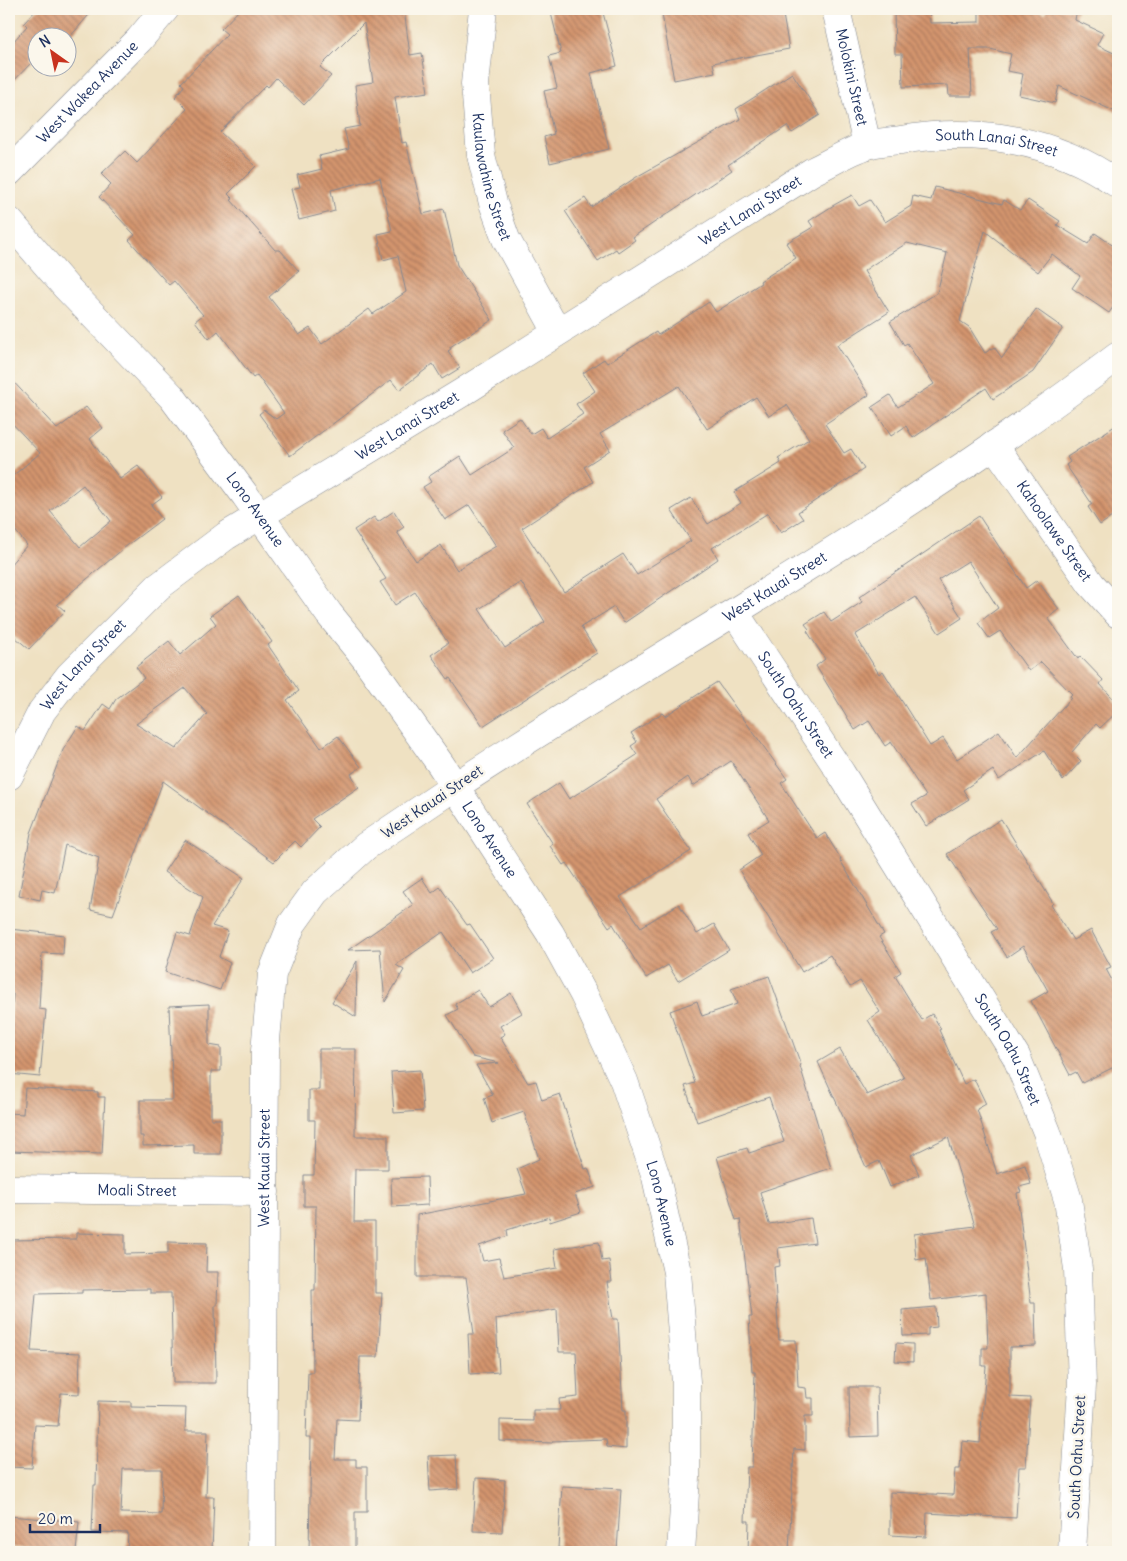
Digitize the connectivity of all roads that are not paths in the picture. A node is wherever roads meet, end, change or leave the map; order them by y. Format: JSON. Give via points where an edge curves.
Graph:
{"nodes":[{"id":1,"x":164,"y":9,"type":"edge"},
{"id":2,"x":483,"y":9,"type":"edge"},
{"id":3,"x":836,"y":9,"type":"edge"},
{"id":4,"x":867,"y":145,"type":"junction"},
{"id":5,"x":9,"y":172,"type":"edge"},
{"id":6,"x":1118,"y":184,"type":"edge"},
{"id":7,"x":9,"y":221,"type":"edge"},
{"id":8,"x":557,"y":332,"type":"junction"},
{"id":9,"x":1118,"y":356,"type":"edge"},
{"id":10,"x":994,"y":445,"type":"junction"},
{"id":11,"x":260,"y":517,"type":"junction"},
{"id":12,"x":735,"y":613,"type":"junction"},
{"id":13,"x":1118,"y":614,"type":"edge"},
{"id":14,"x":9,"y":776,"type":"edge"},
{"id":15,"x":454,"y":787,"type":"junction"},
{"id":16,"x":9,"y":1188,"type":"edge"},
{"id":17,"x":265,"y":1192,"type":"junction"},
{"id":18,"x":262,"y":1552,"type":"edge"},
{"id":19,"x":681,"y":1552,"type":"edge"},
{"id":20,"x":1072,"y":1552,"type":"edge"}],
"edges":[{"from":1,"to":5,"type":"street","name":"West Wakea Avenue","via":[[139,40]]},
{"from":2,"to":8,"type":"street","name":"Kaulawahine Street","via":[[475,84],[481,155],[506,238]]},
{"from":3,"to":4,"type":"street","name":"Molokini Street"},
{"from":4,"to":6,"type":"street","name":"South Lanai Street","via":[[931,134],[1012,138],[1058,152]]},
{"from":4,"to":8,"type":"street","name":"West Lanai Street","via":[[813,171]]},
{"from":7,"to":11,"type":"street","name":"Lono Avenue","via":[[66,287],[172,397]]},
{"from":8,"to":11,"type":"street","name":"West Lanai Street"},
{"from":9,"to":10,"type":"street","name":"West Kauai Street"},
{"from":10,"to":12,"type":"street","name":"West Kauai Street"},
{"from":10,"to":13,"type":"street","name":"Kahoolawe Street","via":[[1091,584]]},
{"from":11,"to":14,"type":"street","name":"West Lanai Street","via":[[226,536],[158,587],[90,654],[42,711]]},
{"from":11,"to":15,"type":"street","name":"Lono Avenue","via":[[329,614],[365,658]]},
{"from":12,"to":15,"type":"street","name":"West Kauai Street","via":[[583,704]]},
{"from":12,"to":20,"type":"street","name":"South Oahu Street","via":[[841,772],[1016,1056],[1048,1132],[1068,1200],[1078,1269],[1082,1385]]},
{"from":15,"to":17,"type":"street","name":"West Kauai Street","via":[[366,846],[315,892],[292,924],[272,974],[265,1051]]},
{"from":15,"to":19,"type":"street","name":"Lono Avenue","via":[[550,933],[584,995],[624,1081],[656,1177],[677,1272],[686,1382],[686,1478]]},
{"from":16,"to":17,"type":"street","name":"Moali Street"},
{"from":17,"to":18,"type":"street","name":"West Kauai Street"}]}
